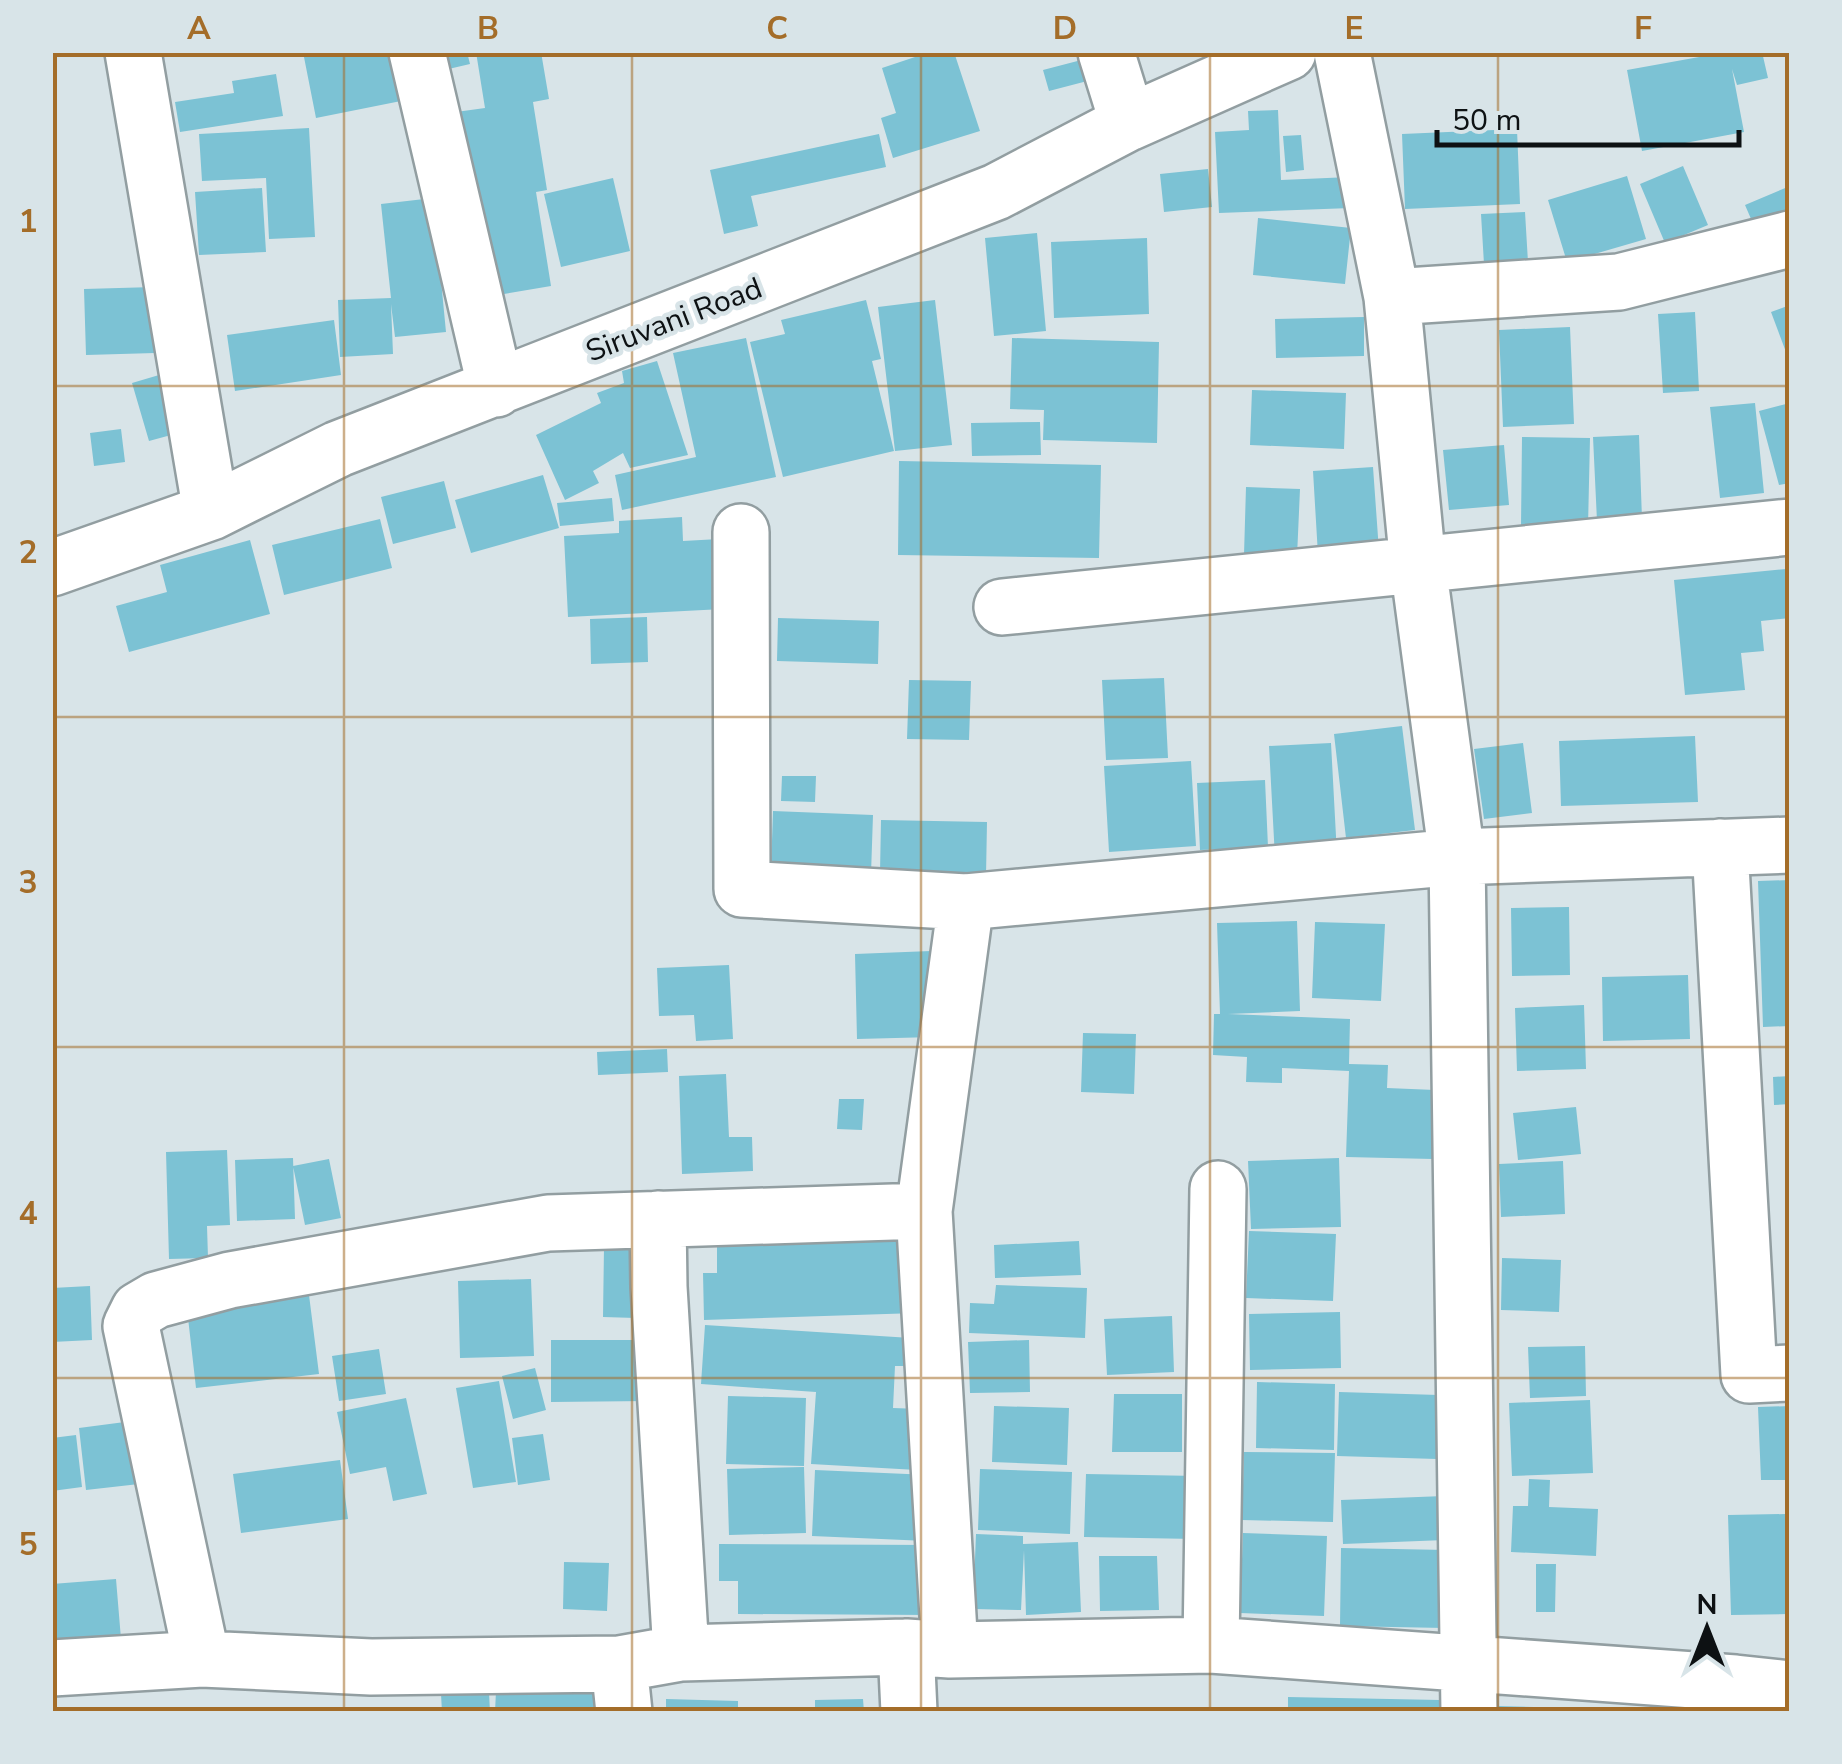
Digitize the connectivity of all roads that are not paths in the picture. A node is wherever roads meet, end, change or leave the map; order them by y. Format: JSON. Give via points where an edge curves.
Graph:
{"nodes":[{"id":1,"x":133,"y":52,"type":"edge"},
{"id":2,"x":417,"y":52,"type":"edge"},
{"id":3,"x":1106,"y":52,"type":"edge"},
{"id":4,"x":1288,"y":52,"type":"edge"},
{"id":5,"x":1342,"y":52,"type":"edge"},
{"id":6,"x":1128,"y":123,"type":"junction"},
{"id":7,"x":1790,"y":239,"type":"edge"},
{"id":8,"x":1392,"y":297,"type":"junction"},
{"id":9,"x":496,"y":389,"type":"junction"},
{"id":10,"x":211,"y":512,"type":"junction"},
{"id":11,"x":1790,"y":527,"type":"edge"},
{"id":12,"x":740,"y":532,"type":"dead end"},
{"id":13,"x":1418,"y":565,"type":"junction"},
{"id":14,"x":52,"y":568,"type":"edge"},
{"id":15,"x":1002,"y":607,"type":"dead end"},
{"id":16,"x":1790,"y":844,"type":"edge"},
{"id":17,"x":1720,"y":847,"type":"junction"},
{"id":18,"x":1457,"y":857,"type":"junction"},
{"id":19,"x":966,"y":902,"type":"junction"},
{"id":20,"x":1218,"y":1189,"type":"dead end"},
{"id":21,"x":924,"y":1211,"type":"junction"},
{"id":22,"x":658,"y":1219,"type":"junction"},
{"id":23,"x":1790,"y":1373,"type":"edge"},
{"id":24,"x":1210,"y":1645,"type":"junction"},
{"id":25,"x":928,"y":1649,"type":"junction"},
{"id":26,"x":681,"y":1653,"type":"junction"},
{"id":27,"x":202,"y":1658,"type":"junction"},
{"id":28,"x":52,"y":1668,"type":"edge"},
{"id":29,"x":621,"y":1688,"type":"edge"},
{"id":30,"x":1468,"y":1688,"type":"edge"},
{"id":31,"x":1790,"y":1689,"type":"edge"},
{"id":32,"x":1736,"y":1697,"type":"edge"},
{"id":33,"x":909,"y":1712,"type":"edge"}],
"edges":[{"from":1,"to":10,"type":"street"},
{"from":2,"to":9,"type":"street"},
{"from":3,"to":6,"type":"street"},
{"from":4,"to":6,"type":"street","name":"Siruvani Road"},
{"from":5,"to":8,"type":"street"},
{"from":6,"to":9,"type":"street","name":"Siruvani Road","via":[[996,192]]},
{"from":7,"to":8,"type":"street","via":[[1619,282]]},
{"from":8,"to":13,"type":"street"},
{"from":9,"to":10,"type":"street","name":"Siruvani Road","via":[[338,448]]},
{"from":10,"to":14,"type":"street","name":"Siruvani Road"},
{"from":11,"to":13,"type":"street"},
{"from":12,"to":19,"type":"street","via":[[742,889]]},
{"from":13,"to":15,"type":"street"},
{"from":13,"to":18,"type":"street"},
{"from":16,"to":17,"type":"street"},
{"from":17,"to":18,"type":"street"},
{"from":17,"to":23,"type":"street","via":[[1749,1375]]},
{"from":18,"to":19,"type":"street"},
{"from":18,"to":30,"type":"street"},
{"from":19,"to":21,"type":"street"},
{"from":20,"to":24,"type":"street"},
{"from":21,"to":22,"type":"street"},
{"from":21,"to":25,"type":"street"},
{"from":22,"to":26,"type":"street"},
{"from":22,"to":27,"type":"street","via":[[510,1230],[230,1280],[138,1310],[130,1326]]},
{"from":24,"to":25,"type":"street"},
{"from":24,"to":30,"type":"street"},
{"from":25,"to":26,"type":"street"},
{"from":25,"to":33,"type":"street"},
{"from":26,"to":29,"type":"street"},
{"from":27,"to":28,"type":"street"},
{"from":27,"to":29,"type":"street"},
{"from":30,"to":32,"type":"street"},
{"from":31,"to":32,"type":"street"}]}
